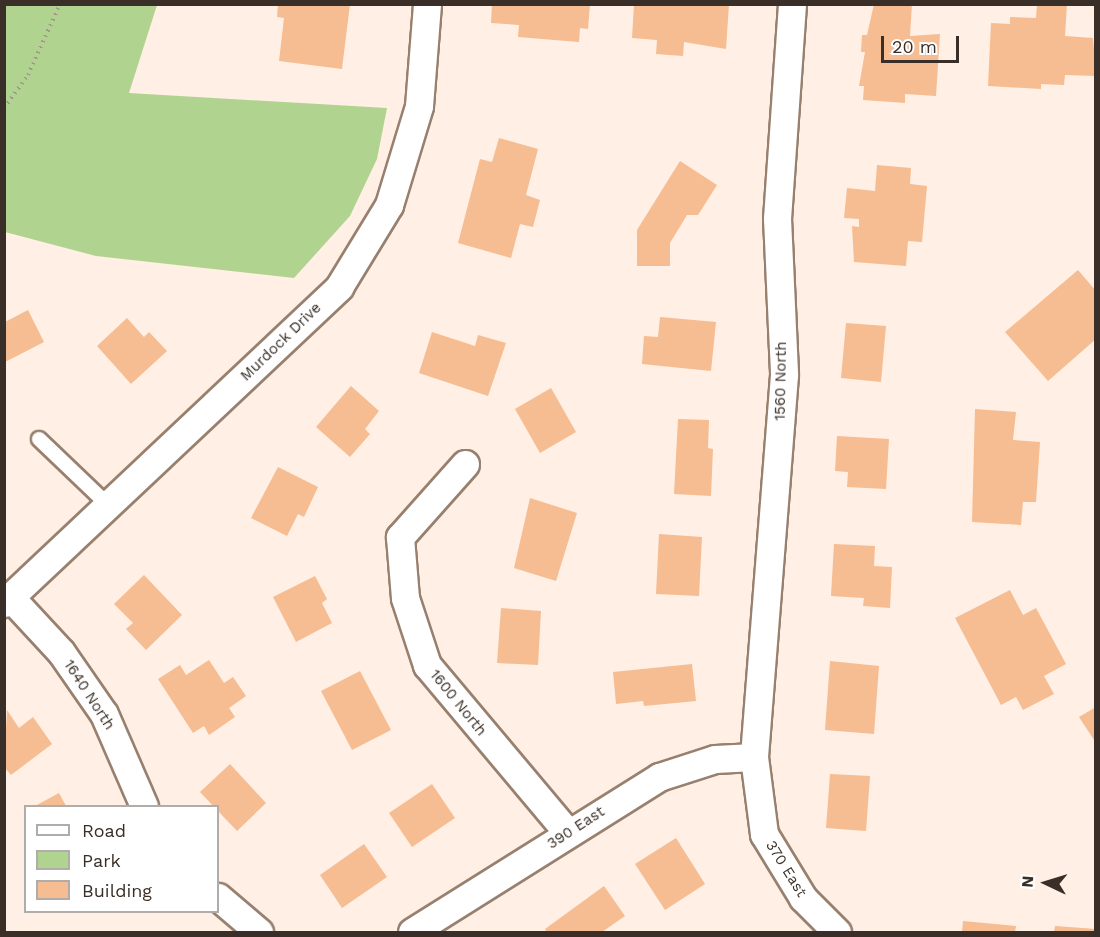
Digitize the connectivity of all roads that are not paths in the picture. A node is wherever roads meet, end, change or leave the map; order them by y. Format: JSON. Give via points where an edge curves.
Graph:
{"nodes":[{"id":1,"x":427,"y":4,"type":"edge"},
{"id":2,"x":792,"y":4,"type":"edge"},
{"id":3,"x":39,"y":439,"type":"dead end"},
{"id":4,"x":465,"y":464,"type":"dead end"},
{"id":5,"x":110,"y":506,"type":"junction"},
{"id":6,"x":7,"y":600,"type":"edge"},
{"id":7,"x":754,"y":757,"type":"junction"},
{"id":8,"x":143,"y":805,"type":"edge"},
{"id":9,"x":568,"y":833,"type":"junction"},
{"id":10,"x":219,"y":898,"type":"edge"},
{"id":11,"x":259,"y":933,"type":"edge"},
{"id":12,"x":412,"y":933,"type":"edge"},
{"id":13,"x":837,"y":933,"type":"edge"}],
"edges":[{"from":1,"to":5,"type":"street","name":"Murdock Drive","via":[[419,106],[389,205],[339,287]]},
{"from":2,"to":7,"type":"street","name":"1560 North","via":[[777,218],[784,375]]},
{"from":3,"to":5,"type":"lane"},
{"from":4,"to":9,"type":"street","name":"1600 North","via":[[400,537],[405,598],[427,665]]},
{"from":5,"to":6,"type":"street","name":"Murdock Drive"},
{"from":6,"to":8,"type":"street","name":"1640 North","via":[[61,652],[104,714]]},
{"from":7,"to":9,"type":"street","name":"390 East","via":[[715,759],[658,777]]},
{"from":7,"to":13,"type":"street","name":"370 East","via":[[764,834],[802,898]]},
{"from":9,"to":12,"type":"street","name":"390 East"},
{"from":10,"to":11,"type":"street"}]}
